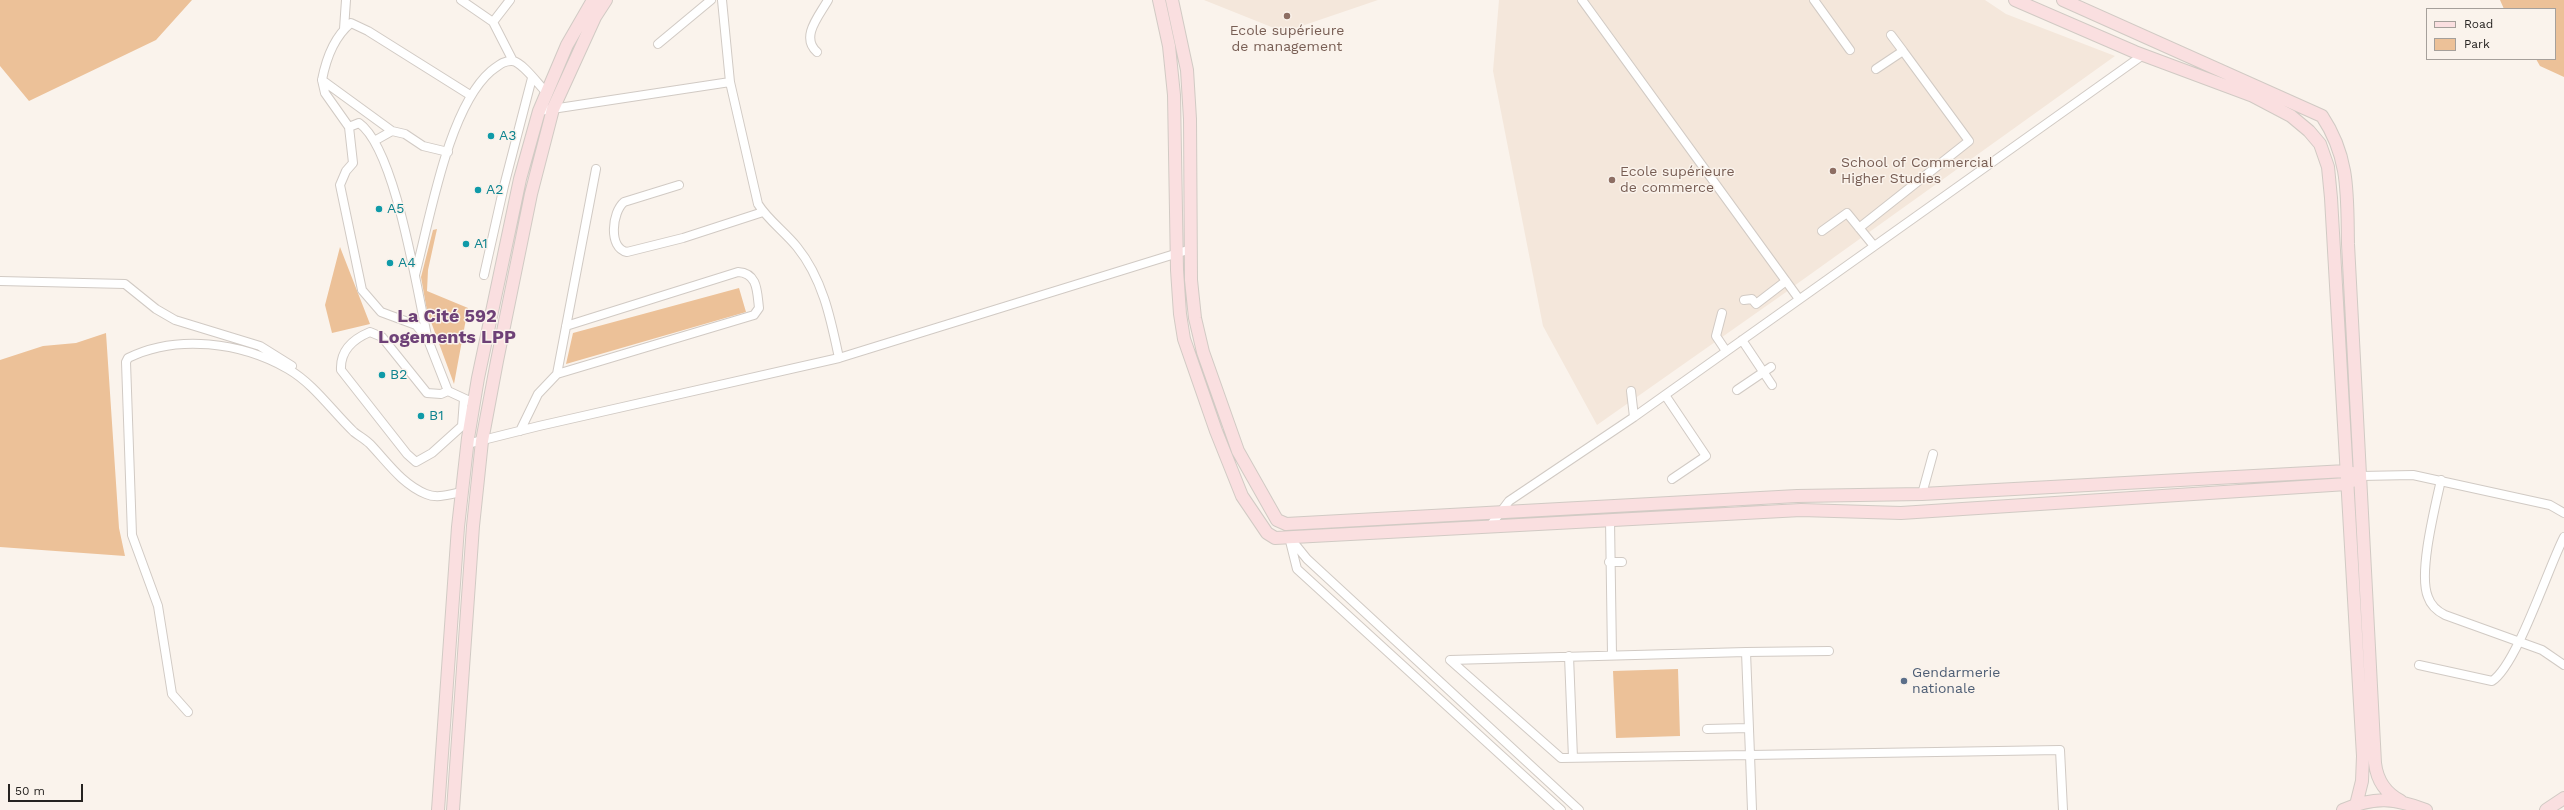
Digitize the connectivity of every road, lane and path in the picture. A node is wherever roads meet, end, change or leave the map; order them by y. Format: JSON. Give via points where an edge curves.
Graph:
{"nodes":[{"id":1,"x":346,"y":0,"type":"edge"},
{"id":2,"x":461,"y":0,"type":"edge"},
{"id":3,"x":510,"y":0,"type":"edge"},
{"id":4,"x":593,"y":0,"type":"edge"},
{"id":5,"x":606,"y":0,"type":"edge"},
{"id":6,"x":710,"y":0,"type":"edge"},
{"id":7,"x":722,"y":0,"type":"edge"},
{"id":8,"x":828,"y":0,"type":"edge"},
{"id":9,"x":1159,"y":0,"type":"edge"},
{"id":10,"x":1172,"y":0,"type":"edge"},
{"id":11,"x":1582,"y":0,"type":"edge"},
{"id":12,"x":1814,"y":0,"type":"edge"},
{"id":13,"x":2015,"y":0,"type":"edge"},
{"id":14,"x":2064,"y":0,"type":"edge"},
{"id":15,"x":493,"y":22,"type":"junction"},
{"id":16,"x":344,"y":29,"type":"junction"},
{"id":17,"x":1891,"y":35,"type":"dead end"},
{"id":18,"x":658,"y":44,"type":"dead end"},
{"id":19,"x":1850,"y":50,"type":"dead end"},
{"id":20,"x":1903,"y":51,"type":"junction"},
{"id":21,"x":817,"y":52,"type":"dead end"},
{"id":22,"x":2143,"y":55,"type":"junction"},
{"id":23,"x":513,"y":61,"type":"junction"},
{"id":24,"x":1876,"y":69,"type":"dead end"},
{"id":25,"x":532,"y":78,"type":"junction"},
{"id":26,"x":322,"y":80,"type":"junction"},
{"id":27,"x":730,"y":82,"type":"junction"},
{"id":28,"x":546,"y":92,"type":"junction"},
{"id":29,"x":470,"y":95,"type":"junction"},
{"id":30,"x":553,"y":109,"type":"junction"},
{"id":31,"x":538,"y":111,"type":"junction"},
{"id":32,"x":349,"y":126,"type":"junction"},
{"id":33,"x":392,"y":130,"type":"junction"},
{"id":34,"x":376,"y":140,"type":"junction"},
{"id":35,"x":448,"y":152,"type":"junction"},
{"id":36,"x":596,"y":169,"type":"dead end"},
{"id":37,"x":679,"y":185,"type":"dead end"},
{"id":38,"x":763,"y":212,"type":"junction"},
{"id":39,"x":1859,"y":228,"type":"junction"},
{"id":40,"x":1822,"y":231,"type":"dead end"},
{"id":41,"x":1874,"y":246,"type":"junction"},
{"id":42,"x":1191,"y":249,"type":"junction"},
{"id":43,"x":1177,"y":253,"type":"junction"},
{"id":44,"x":484,"y":275,"type":"dead end"},
{"id":45,"x":414,"y":279,"type":"junction"},
{"id":46,"x":1786,"y":281,"type":"junction"},
{"id":47,"x":0,"y":282,"type":"edge"},
{"id":48,"x":1799,"y":299,"type":"junction"},
{"id":49,"x":1744,"y":300,"type":"dead end"},
{"id":50,"x":1722,"y":313,"type":"dead end"},
{"id":51,"x":566,"y":326,"type":"junction"},
{"id":52,"x":428,"y":340,"type":"junction"},
{"id":53,"x":1742,"y":340,"type":"junction"},
{"id":54,"x":1726,"y":351,"type":"junction"},
{"id":55,"x":839,"y":358,"type":"junction"},
{"id":56,"x":1771,"y":367,"type":"dead end"},
{"id":57,"x":1763,"y":372,"type":"junction"},
{"id":58,"x":557,"y":374,"type":"junction"},
{"id":59,"x":1772,"y":385,"type":"dead end"},
{"id":60,"x":312,"y":390,"type":"junction"},
{"id":61,"x":1738,"y":390,"type":"dead end"},
{"id":62,"x":448,"y":391,"type":"junction"},
{"id":63,"x":1631,"y":391,"type":"dead end"},
{"id":64,"x":1665,"y":395,"type":"junction"},
{"id":65,"x":469,"y":401,"type":"junction"},
{"id":66,"x":1634,"y":417,"type":"junction"},
{"id":67,"x":520,"y":431,"type":"junction"},
{"id":68,"x":482,"y":441,"type":"junction"},
{"id":69,"x":467,"y":444,"type":"junction"},
{"id":70,"x":1933,"y":454,"type":"dead end"},
{"id":71,"x":2346,"y":471,"type":"junction"},
{"id":72,"x":2360,"y":476,"type":"junction"},
{"id":73,"x":1672,"y":479,"type":"dead end"},
{"id":74,"x":2441,"y":480,"type":"junction"},
{"id":75,"x":2347,"y":484,"type":"junction"},
{"id":76,"x":462,"y":492,"type":"junction"},
{"id":77,"x":1922,"y":494,"type":"junction"},
{"id":78,"x":1500,"y":511,"type":"junction"},
{"id":79,"x":2564,"y":513,"type":"edge"},
{"id":80,"x":1610,"y":520,"type":"junction"},
{"id":81,"x":1286,"y":524,"type":"junction"},
{"id":82,"x":1490,"y":526,"type":"junction"},
{"id":83,"x":2564,"y":537,"type":"edge"},
{"id":84,"x":1290,"y":538,"type":"junction"},
{"id":85,"x":1609,"y":562,"type":"junction"},
{"id":86,"x":1622,"y":562,"type":"dead end"},
{"id":87,"x":2519,"y":642,"type":"junction"},
{"id":88,"x":1829,"y":651,"type":"dead end"},
{"id":89,"x":1746,"y":652,"type":"junction"},
{"id":90,"x":1612,"y":655,"type":"junction"},
{"id":91,"x":1569,"y":656,"type":"junction"},
{"id":92,"x":2419,"y":665,"type":"dead end"},
{"id":93,"x":2564,"y":665,"type":"edge"},
{"id":94,"x":188,"y":712,"type":"dead end"},
{"id":95,"x":1749,"y":728,"type":"junction"},
{"id":96,"x":1707,"y":729,"type":"dead end"},
{"id":97,"x":1750,"y":755,"type":"junction"},
{"id":98,"x":1573,"y":758,"type":"junction"},
{"id":99,"x":2564,"y":798,"type":"edge"},
{"id":100,"x":2401,"y":801,"type":"junction"},
{"id":101,"x":2356,"y":804,"type":"junction"},
{"id":102,"x":438,"y":810,"type":"edge"},
{"id":103,"x":453,"y":810,"type":"edge"},
{"id":104,"x":1561,"y":810,"type":"edge"},
{"id":105,"x":1579,"y":810,"type":"edge"},
{"id":106,"x":1752,"y":810,"type":"edge"},
{"id":107,"x":2063,"y":810,"type":"edge"},
{"id":108,"x":2343,"y":810,"type":"edge"},
{"id":109,"x":2426,"y":810,"type":"edge"},
{"id":110,"x":2546,"y":810,"type":"edge"}],
"edges":[{"from":1,"to":16,"type":"street"},
{"from":2,"to":15,"type":"street"},
{"from":3,"to":15,"type":"street"},
{"from":4,"to":28,"type":"main road","via":[[567,45]]},
{"from":5,"to":30,"type":"main road","via":[[595,17]]},
{"from":6,"to":18,"type":"street"},
{"from":7,"to":27,"type":"street"},
{"from":8,"to":21,"type":"street","via":[[810,34],[810,44]]},
{"from":9,"to":43,"type":"main road","via":[[1174,95]]},
{"from":10,"to":42,"type":"main road","via":[[1187,70],[1190,112]]},
{"from":11,"to":46,"type":"street"},
{"from":12,"to":19,"type":"street"},
{"from":13,"to":22,"type":"main road"},
{"from":14,"to":72,"type":"main road","via":[[2322,116],[2334,135],[2343,159],[2347,190]]},
{"from":15,"to":23,"type":"street"},
{"from":16,"to":26,"type":"street","via":[[326,59]]},
{"from":16,"to":29,"type":"street","via":[[351,23],[368,31]]},
{"from":17,"to":20,"type":"street"},
{"from":20,"to":24,"type":"street"},
{"from":20,"to":39,"type":"street","via":[[1969,141]]},
{"from":22,"to":41,"type":"street"},
{"from":22,"to":71,"type":"main road","via":[[2253,96],[2291,116],[2320,144],[2328,167],[2331,198]]},
{"from":23,"to":25,"type":"street","via":[[523,66]]},
{"from":23,"to":29,"type":"street","via":[[501,63],[479,82]]},
{"from":25,"to":28,"type":"street"},
{"from":25,"to":44,"type":"street"},
{"from":26,"to":32,"type":"street","via":[[325,93]]},
{"from":26,"to":33,"type":"street"},
{"from":27,"to":30,"type":"street"},
{"from":27,"to":38,"type":"street","via":[[751,179]]},
{"from":28,"to":31,"type":"main road"},
{"from":29,"to":35,"type":"street"},
{"from":30,"to":31,"type":"street"},
{"from":30,"to":68,"type":"main road","via":[[531,194]]},
{"from":31,"to":65,"type":"main road"},
{"from":32,"to":34,"type":"street","via":[[359,123],[367,128]]},
{"from":32,"to":52,"type":"street","via":[[353,163],[340,185],[362,290],[381,312],[416,325]]},
{"from":33,"to":34,"type":"street"},
{"from":33,"to":35,"type":"street","via":[[424,146]]},
{"from":34,"to":45,"type":"street","via":[[395,191],[409,246]]},
{"from":35,"to":45,"type":"street","via":[[432,203]]},
{"from":36,"to":51,"type":"street"},
{"from":37,"to":38,"type":"street","via":[[624,202],[619,206],[614,231],[621,251],[627,252],[682,238]]},
{"from":38,"to":55,"type":"street","via":[[798,248],[817,282],[830,312]]},
{"from":39,"to":40,"type":"street","via":[[1847,213]]},
{"from":39,"to":41,"type":"street"},
{"from":41,"to":48,"type":"street"},
{"from":42,"to":43,"type":"street"},
{"from":42,"to":81,"type":"main road","via":[[1195,318],[1203,352],[1238,451],[1266,505],[1277,520]]},
{"from":43,"to":55,"type":"street"},
{"from":43,"to":84,"type":"main road","via":[[1184,339],[1216,431],[1242,496],[1267,533],[1275,538]]},
{"from":45,"to":52,"type":"street"},
{"from":46,"to":48,"type":"street"},
{"from":46,"to":49,"type":"street","via":[[1756,304],[1752,299]]},
{"from":47,"to":60,"type":"street","via":[[125,284],[156,309],[175,320],[260,346],[296,369]]},
{"from":48,"to":53,"type":"street"},
{"from":50,"to":54,"type":"street","via":[[1716,336]]},
{"from":51,"to":58,"type":"street"},
{"from":51,"to":58,"type":"street","via":[[738,272],[748,274],[755,281],[759,308],[754,315]]},
{"from":52,"to":62,"type":"street"},
{"from":53,"to":54,"type":"street"},
{"from":53,"to":57,"type":"street"},
{"from":54,"to":64,"type":"street"},
{"from":55,"to":67,"type":"street"},
{"from":56,"to":57,"type":"street"},
{"from":57,"to":59,"type":"street"},
{"from":57,"to":61,"type":"street"},
{"from":58,"to":67,"type":"street","via":[[538,394]]},
{"from":60,"to":76,"type":"street","via":[[355,433],[369,443],[394,472],[410,484],[427,495],[441,497]]},
{"from":60,"to":94,"type":"street","via":[[289,369],[261,357],[210,343],[176,344],[132,356],[126,362],[132,534],[158,606],[172,694]]},
{"from":62,"to":65,"type":"street"},
{"from":62,"to":65,"type":"street","via":[[441,394],[427,393],[382,336],[370,332],[353,340],[340,358],[341,370],[416,462],[432,453],[462,426]]},
{"from":63,"to":66,"type":"street"},
{"from":64,"to":66,"type":"street"},
{"from":64,"to":73,"type":"street","via":[[1706,456]]},
{"from":65,"to":69,"type":"main road"},
{"from":66,"to":78,"type":"street","via":[[1509,502]]},
{"from":67,"to":68,"type":"street"},
{"from":68,"to":69,"type":"street"},
{"from":68,"to":103,"type":"main road","via":[[466,608]]},
{"from":69,"to":76,"type":"main road"},
{"from":70,"to":77,"type":"street"},
{"from":71,"to":72,"type":"main road"},
{"from":71,"to":75,"type":"main road"},
{"from":71,"to":77,"type":"main road"},
{"from":72,"to":74,"type":"street","via":[[2413,475]]},
{"from":72,"to":75,"type":"main road"},
{"from":72,"to":100,"type":"main road","via":[[2376,769],[2385,788]]},
{"from":74,"to":79,"type":"street","via":[[2550,505]]},
{"from":74,"to":87,"type":"street","via":[[2429,537],[2426,588],[2428,597],[2445,615]]},
{"from":75,"to":80,"type":"main road","via":[[1901,513],[1801,510]]},
{"from":75,"to":101,"type":"main road","via":[[2364,768]]},
{"from":76,"to":102,"type":"main road","via":[[450,624]]},
{"from":77,"to":78,"type":"main road","via":[[1798,496]]},
{"from":78,"to":81,"type":"main road"},
{"from":78,"to":82,"type":"street"},
{"from":80,"to":82,"type":"main road"},
{"from":80,"to":85,"type":"street"},
{"from":81,"to":84,"type":"main road"},
{"from":82,"to":84,"type":"main road"},
{"from":83,"to":87,"type":"street"},
{"from":84,"to":104,"type":"street","via":[[1297,569]]},
{"from":84,"to":105,"type":"street","via":[[1307,559]]},
{"from":85,"to":86,"type":"street"},
{"from":85,"to":90,"type":"street"},
{"from":87,"to":92,"type":"street","via":[[2500,676],[2492,681]]},
{"from":87,"to":93,"type":"street","via":[[2548,653]]},
{"from":88,"to":89,"type":"street"},
{"from":89,"to":90,"type":"street"},
{"from":89,"to":95,"type":"street"},
{"from":90,"to":91,"type":"street"},
{"from":91,"to":98,"type":"street"},
{"from":91,"to":98,"type":"street","via":[[1450,660],[1561,758]]},
{"from":95,"to":96,"type":"street"},
{"from":95,"to":97,"type":"street"},
{"from":97,"to":98,"type":"street"},
{"from":97,"to":106,"type":"street"},
{"from":97,"to":107,"type":"street","via":[[2060,750]]},
{"from":99,"to":110,"type":"main road"},
{"from":100,"to":101,"type":"main road","via":[[2378,800]]},
{"from":100,"to":109,"type":"main road"},
{"from":101,"to":108,"type":"main road"}]}
